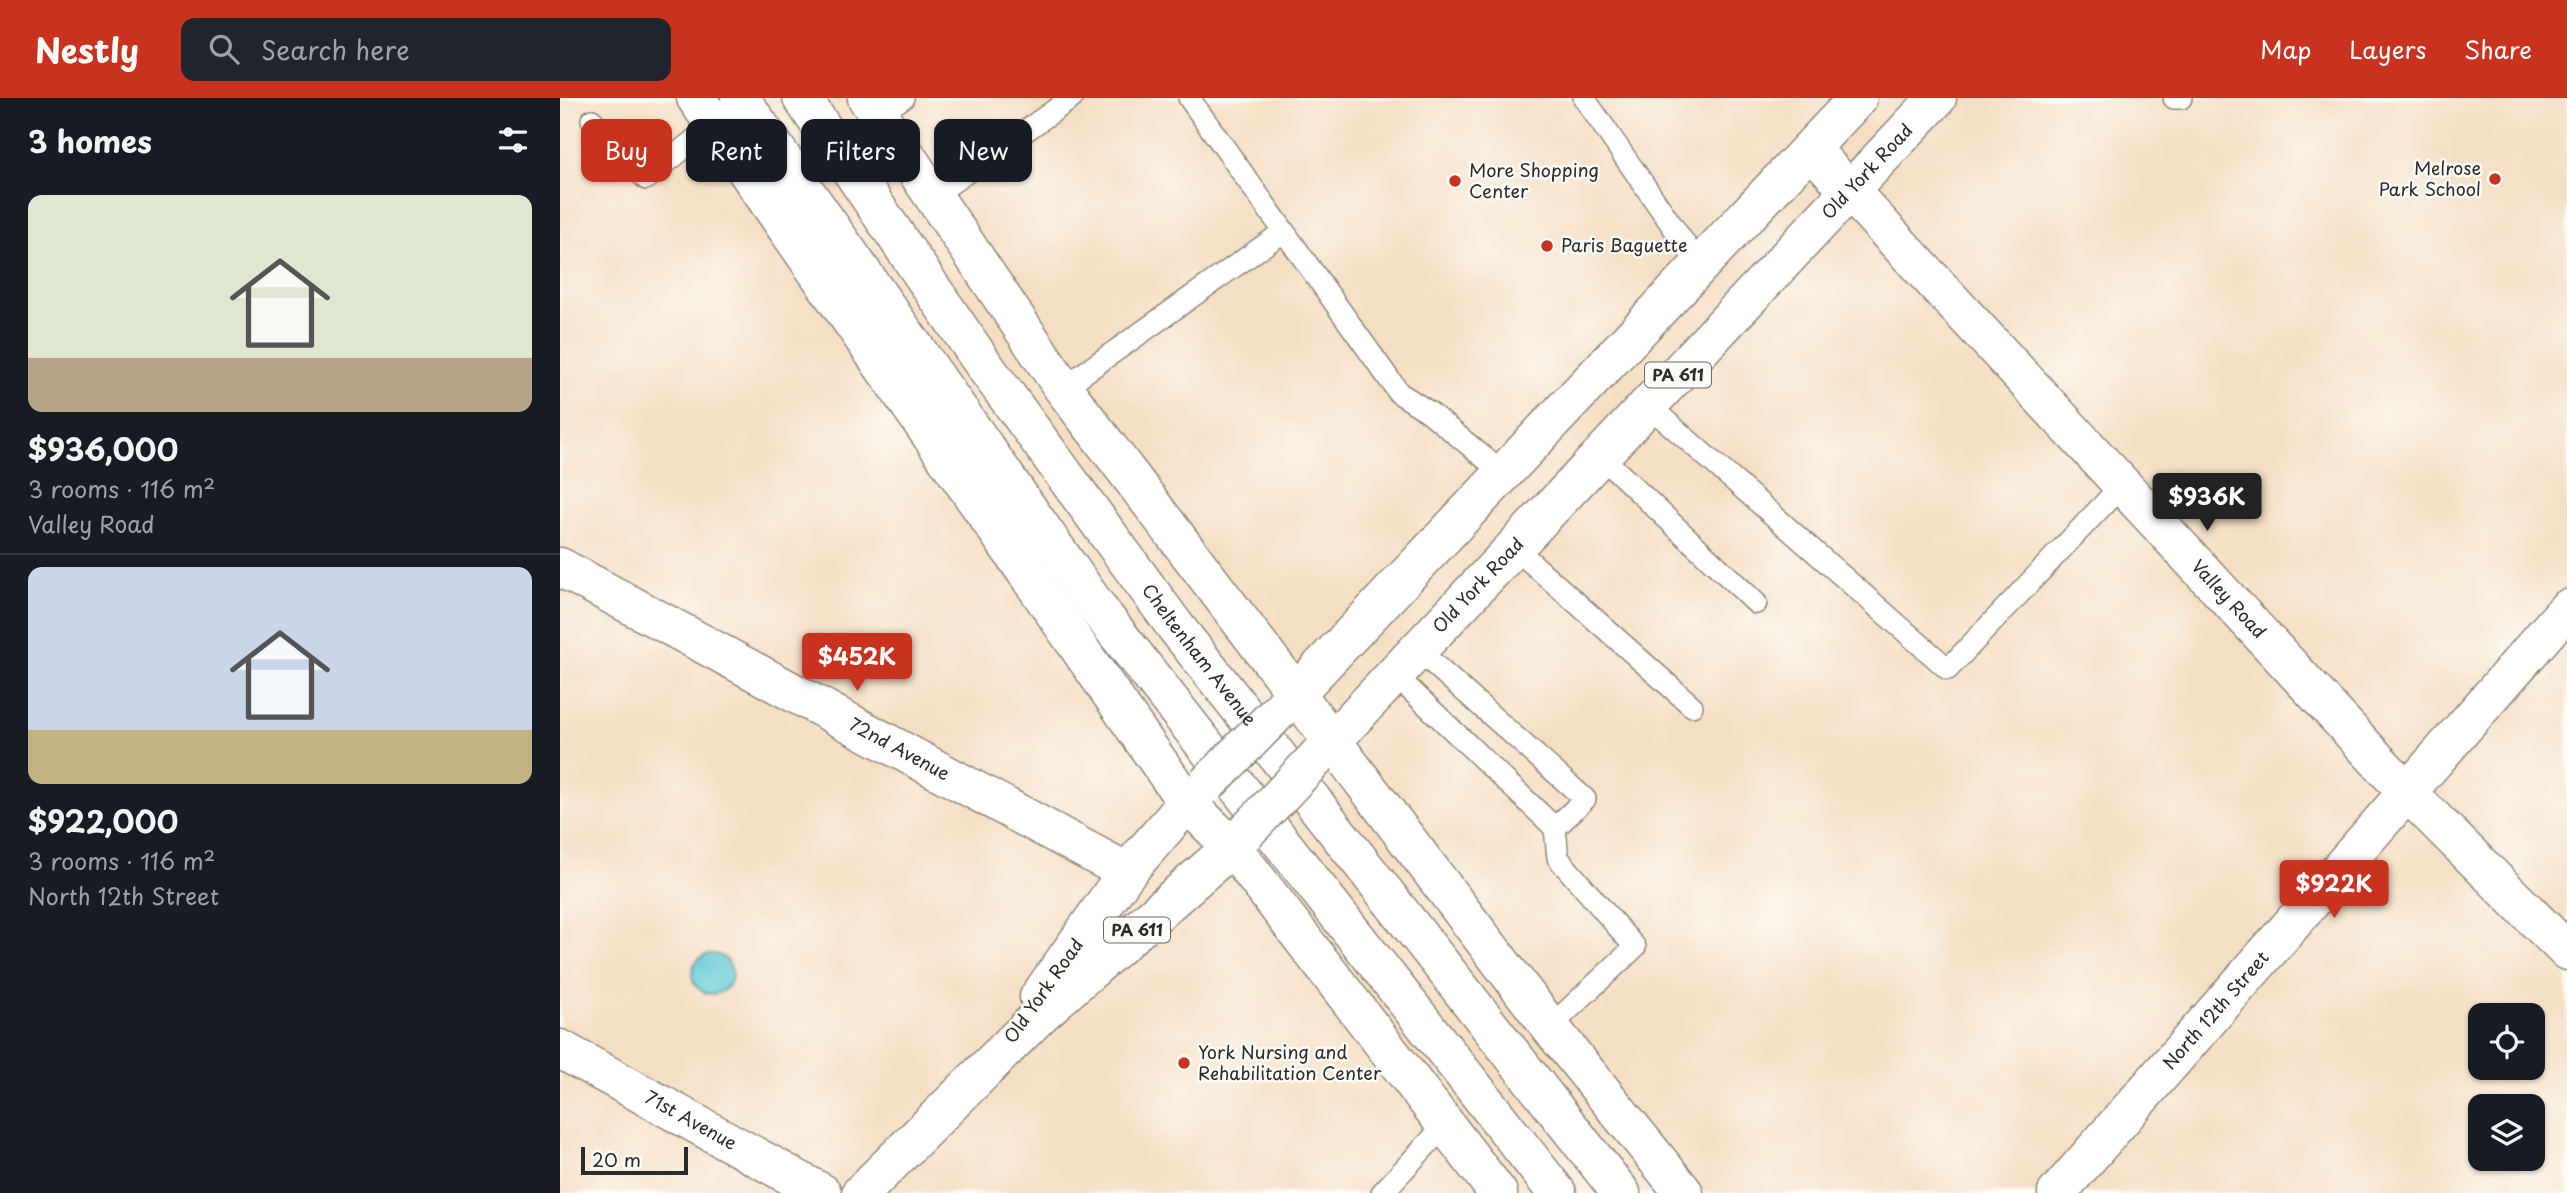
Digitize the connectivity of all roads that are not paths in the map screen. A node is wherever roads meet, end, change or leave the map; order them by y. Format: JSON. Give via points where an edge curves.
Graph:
{"nodes":[{"id":1,"x":802,"y":98,"type":"edge"},
{"id":2,"x":1072,"y":98,"type":"edge"},
{"id":3,"x":1189,"y":98,"type":"edge"},
{"id":4,"x":1584,"y":98,"type":"edge"},
{"id":5,"x":1858,"y":98,"type":"edge"},
{"id":6,"x":1937,"y":98,"type":"edge"},
{"id":7,"x":2174,"y":98,"type":"edge"},
{"id":8,"x":2181,"y":98,"type":"edge"},
{"id":9,"x":883,"y":103,"type":"edge"},
{"id":10,"x":717,"y":107,"type":"edge"},
{"id":11,"x":1811,"y":149,"type":"junction"},
{"id":12,"x":672,"y":152,"type":"edge"},
{"id":13,"x":1851,"y":192,"type":"junction"},
{"id":14,"x":933,"y":196,"type":"junction"},
{"id":15,"x":1283,"y":232,"type":"junction"},
{"id":16,"x":1700,"y":266,"type":"junction"},
{"id":17,"x":1063,"y":388,"type":"junction"},
{"id":18,"x":1649,"y":406,"type":"junction"},
{"id":19,"x":1601,"y":456,"type":"junction"},
{"id":20,"x":1504,"y":474,"type":"junction"},
{"id":21,"x":2122,"y":485,"type":"junction"},
{"id":22,"x":1515,"y":548,"type":"junction"},
{"id":23,"x":560,"y":567,"type":"edge"},
{"id":24,"x":1756,"y":603,"type":"dead end"},
{"id":25,"x":2567,"y":609,"type":"edge"},
{"id":26,"x":1406,"y":663,"type":"junction"},
{"id":27,"x":1288,"y":702,"type":"junction"},
{"id":28,"x":1692,"y":706,"type":"dead end"},
{"id":29,"x":1325,"y":748,"type":"junction"},
{"id":30,"x":2406,"y":791,"type":"junction"},
{"id":31,"x":1197,"y":794,"type":"junction"},
{"id":32,"x":1555,"y":828,"type":"junction"},
{"id":33,"x":1239,"y":840,"type":"junction"},
{"id":34,"x":1127,"y":872,"type":"junction"},
{"id":35,"x":2567,"y":951,"type":"edge"},
{"id":36,"x":1550,"y":1027,"type":"junction"},
{"id":37,"x":560,"y":1049,"type":"edge"},
{"id":38,"x":1000,"y":1053,"type":"junction"},
{"id":39,"x":1446,"y":1124,"type":"junction"},
{"id":40,"x":822,"y":1193,"type":"edge"},
{"id":41,"x":861,"y":1193,"type":"edge"},
{"id":42,"x":1382,"y":1193,"type":"edge"},
{"id":43,"x":1498,"y":1193,"type":"edge"},
{"id":44,"x":1557,"y":1193,"type":"edge"},
{"id":45,"x":1621,"y":1193,"type":"edge"},
{"id":46,"x":1684,"y":1193,"type":"edge"},
{"id":47,"x":2057,"y":1193,"type":"edge"}],
"edges":[{"from":1,"to":45,"type":"main road","name":"Cheltenham Avenue","via":[[984,365],[1175,626]]},
{"from":2,"to":14,"type":"lane"},
{"from":3,"to":15,"type":"lane"},
{"from":4,"to":16,"type":"lane"},
{"from":5,"to":11,"type":"main road","name":"Old York Road","number":"PA 611"},
{"from":6,"to":13,"type":"main road","name":"Old York Road","number":"PA 611"},
{"from":7,"to":8,"type":"lane"},
{"from":9,"to":14,"type":"main road"},
{"from":10,"to":12,"type":"lane"},
{"from":10,"to":31,"type":"main road"},
{"from":10,"to":44,"type":"main road","via":[[1098,609]]},
{"from":11,"to":13,"type":"main road","name":"Valley Road"},
{"from":11,"to":16,"type":"main road","name":"Old York Road","number":"PA 611"},
{"from":13,"to":18,"type":"main road","name":"Old York Road","number":"PA 611"},
{"from":13,"to":21,"type":"main road","name":"Valley Road"},
{"from":14,"to":17,"type":"main road"},
{"from":15,"to":17,"type":"lane"},
{"from":15,"to":20,"type":"lane","via":[[1399,393]]},
{"from":16,"to":20,"type":"main road","name":"Old York Road","number":"PA 611"},
{"from":17,"to":27,"type":"main road"},
{"from":18,"to":19,"type":"main road","name":"Old York Road","number":"PA 611"},
{"from":18,"to":21,"type":"lane","via":[[1948,668]]},
{"from":19,"to":22,"type":"main road","name":"Old York Road","number":"PA 611"},
{"from":19,"to":24,"type":"lane"},
{"from":20,"to":27,"type":"main road","name":"Old York Road","number":"PA 611"},
{"from":21,"to":30,"type":"main road","name":"Valley Road"},
{"from":22,"to":26,"type":"main road","name":"Old York Road","number":"PA 611"},
{"from":22,"to":28,"type":"lane"},
{"from":23,"to":34,"type":"main road","name":"72nd Avenue"},
{"from":25,"to":30,"type":"main road","name":"North 12th Street"},
{"from":26,"to":29,"type":"main road","name":"Old York Road","number":"PA 611"},
{"from":26,"to":32,"type":"lane"},
{"from":26,"to":32,"type":"lane","via":[[1585,799]]},
{"from":27,"to":29,"type":"main road"},
{"from":27,"to":31,"type":"main road","name":"Old York Road","number":"PA 611","bridge":true},
{"from":29,"to":33,"type":"main road","name":"Old York Road","number":"PA 611","bridge":true},
{"from":29,"to":36,"type":"main road"},
{"from":30,"to":35,"type":"main road","name":"Valley Road"},
{"from":30,"to":47,"type":"main road","name":"North 12th Street"},
{"from":31,"to":33,"type":"main road"},
{"from":31,"to":34,"type":"main road","name":"Old York Road","number":"PA 611"},
{"from":32,"to":36,"type":"lane","via":[[1558,858],[1635,947]]},
{"from":33,"to":38,"type":"main road","name":"Old York Road","number":"PA 611"},
{"from":33,"to":39,"type":"main road"},
{"from":34,"to":38,"type":"main road","name":"Old York Road","number":"PA 611"},
{"from":36,"to":46,"type":"main road"},
{"from":37,"to":40,"type":"main road","name":"71st Avenue"},
{"from":38,"to":41,"type":"main road","name":"Old York Road","number":"PA 611"},
{"from":39,"to":42,"type":"lane"},
{"from":39,"to":43,"type":"main road"}]}
